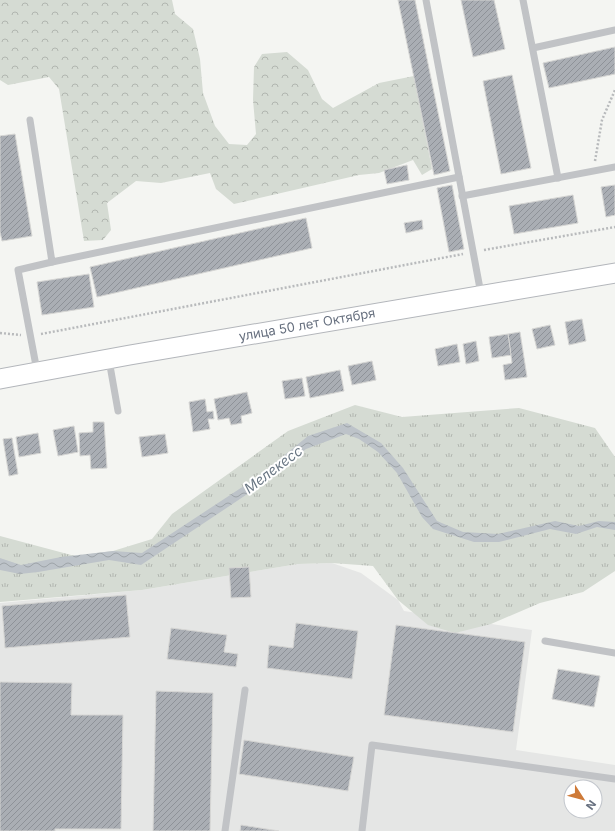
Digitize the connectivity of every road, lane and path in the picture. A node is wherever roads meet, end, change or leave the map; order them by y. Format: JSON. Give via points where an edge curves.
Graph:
{"nodes":[{"id":1,"x":426,"y":0,"type":"edge"},
{"id":2,"x":523,"y":0,"type":"edge"},
{"id":3,"x":615,"y":30,"type":"edge"},
{"id":4,"x":532,"y":48,"type":"junction"},
{"id":5,"x":615,"y":90,"type":"edge"},
{"id":6,"x":30,"y":120,"type":"dead end"},
{"id":7,"x":615,"y":167,"type":"edge"},
{"id":8,"x":589,"y":172,"type":"junction"},
{"id":9,"x":459,"y":177,"type":"junction"},
{"id":10,"x":558,"y":178,"type":"junction"},
{"id":11,"x":462,"y":196,"type":"junction"},
{"id":12,"x":615,"y":227,"type":"edge"},
{"id":13,"x":473,"y":252,"type":"junction"},
{"id":14,"x":52,"y":262,"type":"junction"},
{"id":15,"x":615,"y":273,"type":"edge"},
{"id":16,"x":481,"y":294,"type":"junction"},
{"id":17,"x":0,"y":333,"type":"edge"},
{"id":18,"x":30,"y":336,"type":"junction"},
{"id":19,"x":109,"y":358,"type":"junction"},
{"id":20,"x":37,"y":372,"type":"junction"},
{"id":21,"x":0,"y":379,"type":"edge"},
{"id":22,"x":118,"y":411,"type":"dead end"},
{"id":23,"x":545,"y":641,"type":"dead end"},
{"id":24,"x":615,"y":653,"type":"edge"},
{"id":25,"x":245,"y":690,"type":"dead end"},
{"id":26,"x":615,"y":779,"type":"edge"},
{"id":27,"x":225,"y":831,"type":"edge"},
{"id":28,"x":362,"y":831,"type":"edge"}],
"edges":[{"from":1,"to":9,"type":"lane"},
{"from":2,"to":4,"type":"lane"},
{"from":3,"to":4,"type":"lane"},
{"from":4,"to":10,"type":"lane"},
{"from":5,"to":8,"type":"path","via":[[602,120],[596,159]]},
{"from":6,"to":14,"type":"lane"},
{"from":7,"to":8,"type":"lane"},
{"from":8,"to":10,"type":"lane"},
{"from":9,"to":11,"type":"lane"},
{"from":9,"to":14,"type":"lane"},
{"from":10,"to":11,"type":"lane"},
{"from":11,"to":13,"type":"lane"},
{"from":12,"to":13,"type":"path"},
{"from":13,"to":16,"type":"lane"},
{"from":13,"to":18,"type":"path"},
{"from":14,"to":18,"type":"lane","via":[[18,270]]},
{"from":15,"to":16,"type":"main road","name":"улица 50 лет Октября"},
{"from":16,"to":19,"type":"main road","name":"улица 50 лет Октября"},
{"from":17,"to":18,"type":"path"},
{"from":18,"to":20,"type":"lane"},
{"from":19,"to":20,"type":"main road","name":"улица 50 лет Октября"},
{"from":19,"to":22,"type":"lane"},
{"from":20,"to":21,"type":"main road","name":"улица 50 лет Октября"},
{"from":23,"to":24,"type":"lane"},
{"from":25,"to":27,"type":"lane"},
{"from":26,"to":28,"type":"lane","via":[[372,745]]}]}
